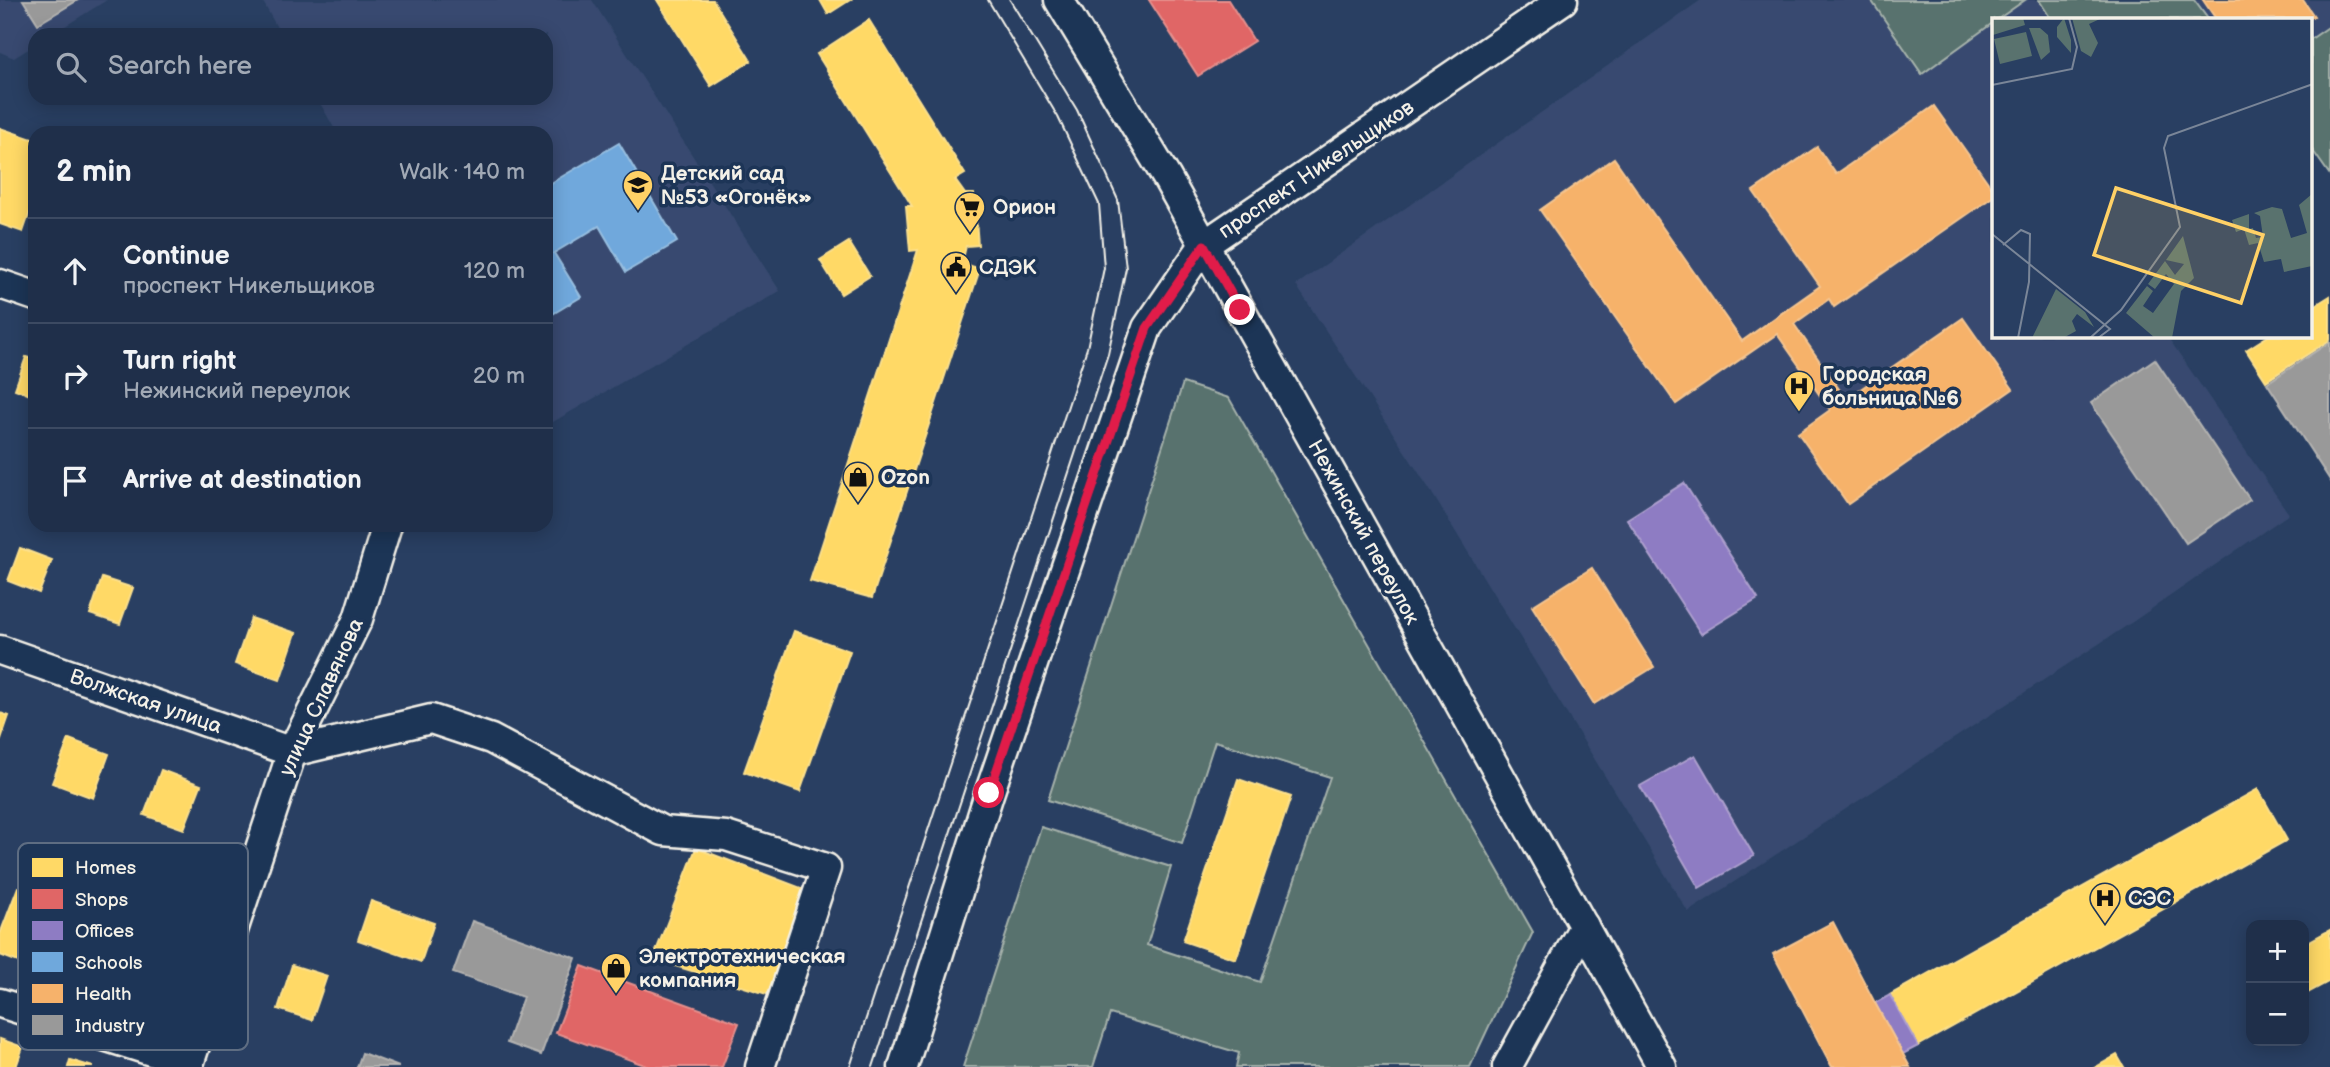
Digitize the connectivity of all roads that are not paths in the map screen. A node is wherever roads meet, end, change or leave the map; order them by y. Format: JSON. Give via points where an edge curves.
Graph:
{"nodes":[{"id":1,"x":1059,"y":0,"type":"edge"},
{"id":2,"x":1563,"y":0,"type":"edge"},
{"id":3,"x":1204,"y":245,"type":"junction"},
{"id":4,"x":0,"y":284,"type":"edge"},
{"id":5,"x":28,"y":294,"type":"edge"},
{"id":6,"x":385,"y":532,"type":"edge"},
{"id":7,"x":0,"y":650,"type":"edge"},
{"id":8,"x":292,"y":752,"type":"junction"},
{"id":9,"x":248,"y":886,"type":"edge"},
{"id":10,"x":1584,"y":926,"type":"junction"},
{"id":11,"x":0,"y":1003,"type":"edge"},
{"id":12,"x":18,"y":1009,"type":"edge"},
{"id":13,"x":143,"y":1050,"type":"edge"},
{"id":14,"x":189,"y":1065,"type":"edge"},
{"id":15,"x":760,"y":1067,"type":"edge"},
{"id":16,"x":903,"y":1067,"type":"edge"},
{"id":17,"x":1507,"y":1067,"type":"edge"},
{"id":18,"x":1662,"y":1067,"type":"edge"}],
"edges":[{"from":1,"to":3,"type":"street","name":"Нежинский переулок"},
{"from":2,"to":3,"type":"street","name":"проспект Никельщиков"},
{"from":3,"to":10,"type":"street","name":"Нежинский переулок"},
{"from":3,"to":16,"type":"street","name":"проспект Никельщиков","via":[[1147,328],[989,793]]},
{"from":4,"to":5,"type":"street"},
{"from":6,"to":8,"type":"street","name":"улица Славянова","via":[[358,620]]},
{"from":7,"to":8,"type":"street","name":"Волжская улица"},
{"from":8,"to":9,"type":"street","name":"улица Славянова"},
{"from":8,"to":15,"type":"street","via":[[431,719],[491,739],[663,831],[726,836],[826,868]]},
{"from":10,"to":17,"type":"street"},
{"from":10,"to":18,"type":"street","name":"Нежинский переулок"},
{"from":11,"to":12,"type":"street"},
{"from":13,"to":14,"type":"street"}]}
